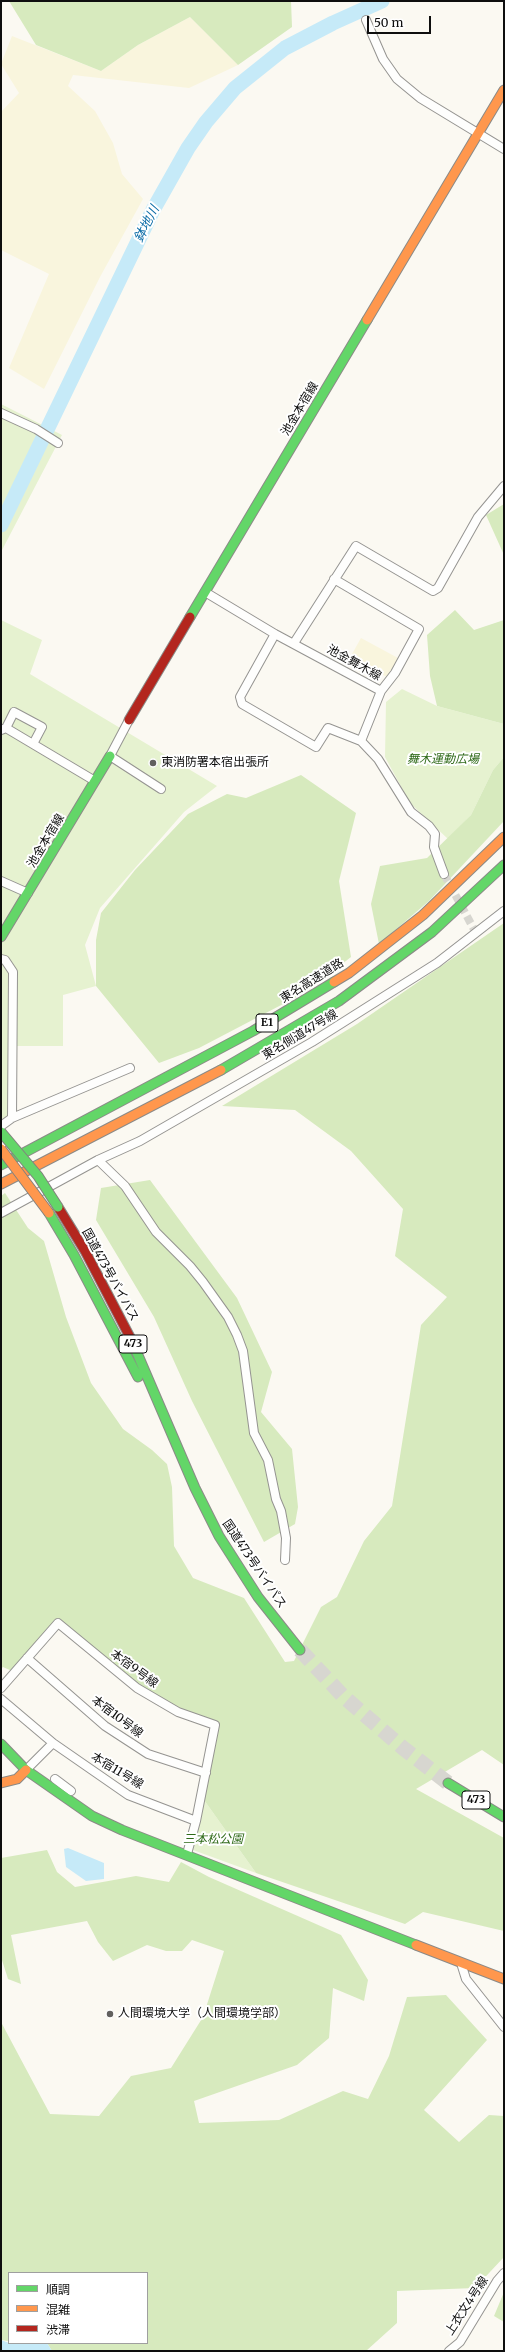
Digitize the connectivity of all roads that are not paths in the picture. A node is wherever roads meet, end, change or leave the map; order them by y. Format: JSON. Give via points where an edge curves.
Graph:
{"nodes":[{"id":1,"x":366,"y":20,"type":"dead end"},
{"id":2,"x":504,"y":90,"type":"edge"},
{"id":3,"x":478,"y":133,"type":"junction"},
{"id":4,"x":504,"y":149,"type":"edge"},
{"id":5,"x":1,"y":413,"type":"edge"},
{"id":6,"x":58,"y":443,"type":"dead end"},
{"id":7,"x":504,"y":486,"type":"edge"},
{"id":8,"x":334,"y":579,"type":"junction"},
{"id":9,"x":205,"y":592,"type":"junction"},
{"id":10,"x":275,"y":634,"type":"junction"},
{"id":11,"x":294,"y":643,"type":"junction"},
{"id":12,"x":381,"y":691,"type":"junction"},
{"id":13,"x":129,"y":720,"type":"joint"},
{"id":14,"x":4,"y":729,"type":"edge"},
{"id":15,"x":361,"y":741,"type":"junction"},
{"id":16,"x":33,"y":744,"type":"junction"},
{"id":17,"x":110,"y":756,"type":"junction"},
{"id":18,"x":95,"y":780,"type":"junction"},
{"id":19,"x":161,"y":789,"type":"dead end"},
{"id":20,"x":504,"y":837,"type":"edge"},
{"id":21,"x":504,"y":865,"type":"edge"},
{"id":22,"x":444,"y":874,"type":"tunnel mouth"},
{"id":23,"x":1,"y":881,"type":"edge"},
{"id":24,"x":28,"y":894,"type":"junction"},
{"id":25,"x":504,"y":911,"type":"edge"},
{"id":26,"x":1,"y":937,"type":"edge"},
{"id":27,"x":1,"y":960,"type":"edge"},
{"id":28,"x":130,"y":1068,"type":"dead end"},
{"id":29,"x":12,"y":1118,"type":"junction"},
{"id":30,"x":1,"y":1126,"type":"edge"},
{"id":31,"x":1,"y":1132,"type":"edge"},
{"id":32,"x":1,"y":1149,"type":"edge"},
{"id":33,"x":98,"y":1160,"type":"junction"},
{"id":34,"x":1,"y":1165,"type":"edge"},
{"id":35,"x":1,"y":1184,"type":"edge"},
{"id":36,"x":1,"y":1213,"type":"edge"},
{"id":37,"x":195,"y":1488,"type":"junction"},
{"id":38,"x":285,"y":1560,"type":"dead end"},
{"id":39,"x":300,"y":1650,"type":"tunnel mouth"},
{"id":40,"x":27,"y":1658,"type":"junction"},
{"id":41,"x":1,"y":1688,"type":"edge"},
{"id":42,"x":1,"y":1699,"type":"edge"},
{"id":43,"x":53,"y":1743,"type":"junction"},
{"id":44,"x":1,"y":1744,"type":"edge"},
{"id":45,"x":26,"y":1770,"type":"junction"},
{"id":46,"x":206,"y":1773,"type":"junction"},
{"id":47,"x":55,"y":1779,"type":"dead end"},
{"id":48,"x":1,"y":1783,"type":"edge"},
{"id":49,"x":448,"y":1783,"type":"tunnel mouth"},
{"id":50,"x":71,"y":1791,"type":"dead end"},
{"id":51,"x":504,"y":1816,"type":"edge"},
{"id":52,"x":196,"y":1821,"type":"junction"},
{"id":53,"x":187,"y":1854,"type":"junction"},
{"id":54,"x":461,"y":1963,"type":"junction"},
{"id":55,"x":504,"y":1979,"type":"edge"},
{"id":56,"x":504,"y":2027,"type":"edge"},
{"id":57,"x":504,"y":2273,"type":"edge"},
{"id":58,"x":449,"y":2351,"type":"edge"}],
"edges":[{"from":1,"to":3,"type":"street","via":[[383,59],[397,79],[420,98]]},
{"from":2,"to":3,"type":"main road","name":"池金本宿線"},
{"from":3,"to":4,"type":"street"},
{"from":3,"to":9,"type":"main road","name":"池金本宿線"},
{"from":5,"to":6,"type":"street","via":[[34,428]]},
{"from":7,"to":8,"type":"street","via":[[478,517],[438,588],[433,591],[356,546]]},
{"from":8,"to":11,"type":"street"},
{"from":8,"to":12,"type":"street","name":"池金舞木線","via":[[419,629],[395,673]]},
{"from":9,"to":10,"type":"street"},
{"from":9,"to":13,"type":"main road","name":"池金本宿線"},
{"from":10,"to":11,"type":"street","name":"池金舞木線"},
{"from":10,"to":15,"type":"street","via":[[240,697],[242,704],[316,747],[328,728]]},
{"from":11,"to":12,"type":"street","name":"池金舞木線"},
{"from":12,"to":15,"type":"street"},
{"from":13,"to":17,"type":"street"},
{"from":14,"to":16,"type":"street"},
{"from":14,"to":16,"type":"street","via":[[14,712],[42,728]]},
{"from":15,"to":22,"type":"street","via":[[378,759],[411,812],[435,834],[434,847]]},
{"from":16,"to":18,"type":"street"},
{"from":17,"to":18,"type":"main road","name":"池金本宿線"},
{"from":17,"to":19,"type":"street"},
{"from":18,"to":24,"type":"main road","name":"池金本宿線"},
{"from":20,"to":34,"type":"main road","name":"東名高速道路","number":"E1","via":[[422,915],[349,972],[253,1031]]},
{"from":21,"to":35,"type":"main road","number":"E1","via":[[432,932],[339,1001],[209,1077]]},
{"from":23,"to":24,"type":"street"},
{"from":24,"to":26,"type":"main road","name":"池金本宿線"},
{"from":25,"to":33,"type":"street","name":"東名側道47号線","via":[[437,963],[345,1022],[223,1095],[140,1141]]},
{"from":27,"to":29,"type":"street","via":[[5,960],[13,972]]},
{"from":28,"to":29,"type":"street"},
{"from":29,"to":30,"type":"street"},
{"from":31,"to":37,"type":"main road","name":"国道473号バイパス","number":"473","bridge":true,"via":[[38,1176],[85,1251],[136,1348]]},
{"from":32,"to":37,"type":"main road","name":"国道473号バイパス","number":"473","bridge":true,"via":[[27,1181],[74,1255],[130,1361],[168,1441]]},
{"from":33,"to":36,"type":"street","name":"東名側道47号線"},
{"from":33,"to":38,"type":"street","via":[[125,1186],[156,1232],[203,1282],[237,1334],[245,1364],[254,1433],[268,1460],[276,1499],[282,1511],[286,1538]]},
{"from":37,"to":39,"type":"main road","name":"国道473号バイパス","number":"473","via":[[219,1536],[258,1597]]},
{"from":40,"to":41,"type":"street","name":"本宿9号線"},
{"from":40,"to":46,"type":"street","name":"本宿10号線","via":[[111,1730],[148,1754]]},
{"from":40,"to":46,"type":"street","name":"本宿9号線","via":[[58,1623],[137,1688],[178,1712],[215,1726]]},
{"from":42,"to":43,"type":"street"},
{"from":43,"to":45,"type":"street"},
{"from":43,"to":52,"type":"street","name":"本宿11号線","via":[[128,1795]]},
{"from":44,"to":45,"type":"main road"},
{"from":45,"to":48,"type":"main road","via":[[17,1780]]},
{"from":45,"to":53,"type":"main road","via":[[92,1816]]},
{"from":46,"to":52,"type":"street","name":"本宿9号線"},
{"from":47,"to":50,"type":"street"},
{"from":49,"to":51,"type":"main road","number":"473"},
{"from":52,"to":53,"type":"street"},
{"from":53,"to":54,"type":"main road"},
{"from":54,"to":55,"type":"main road"},
{"from":54,"to":56,"type":"street","via":[[466,1979]]},
{"from":57,"to":58,"type":"street","name":"上衣文4号線","via":[[496,2281],[460,2342]]}]}
